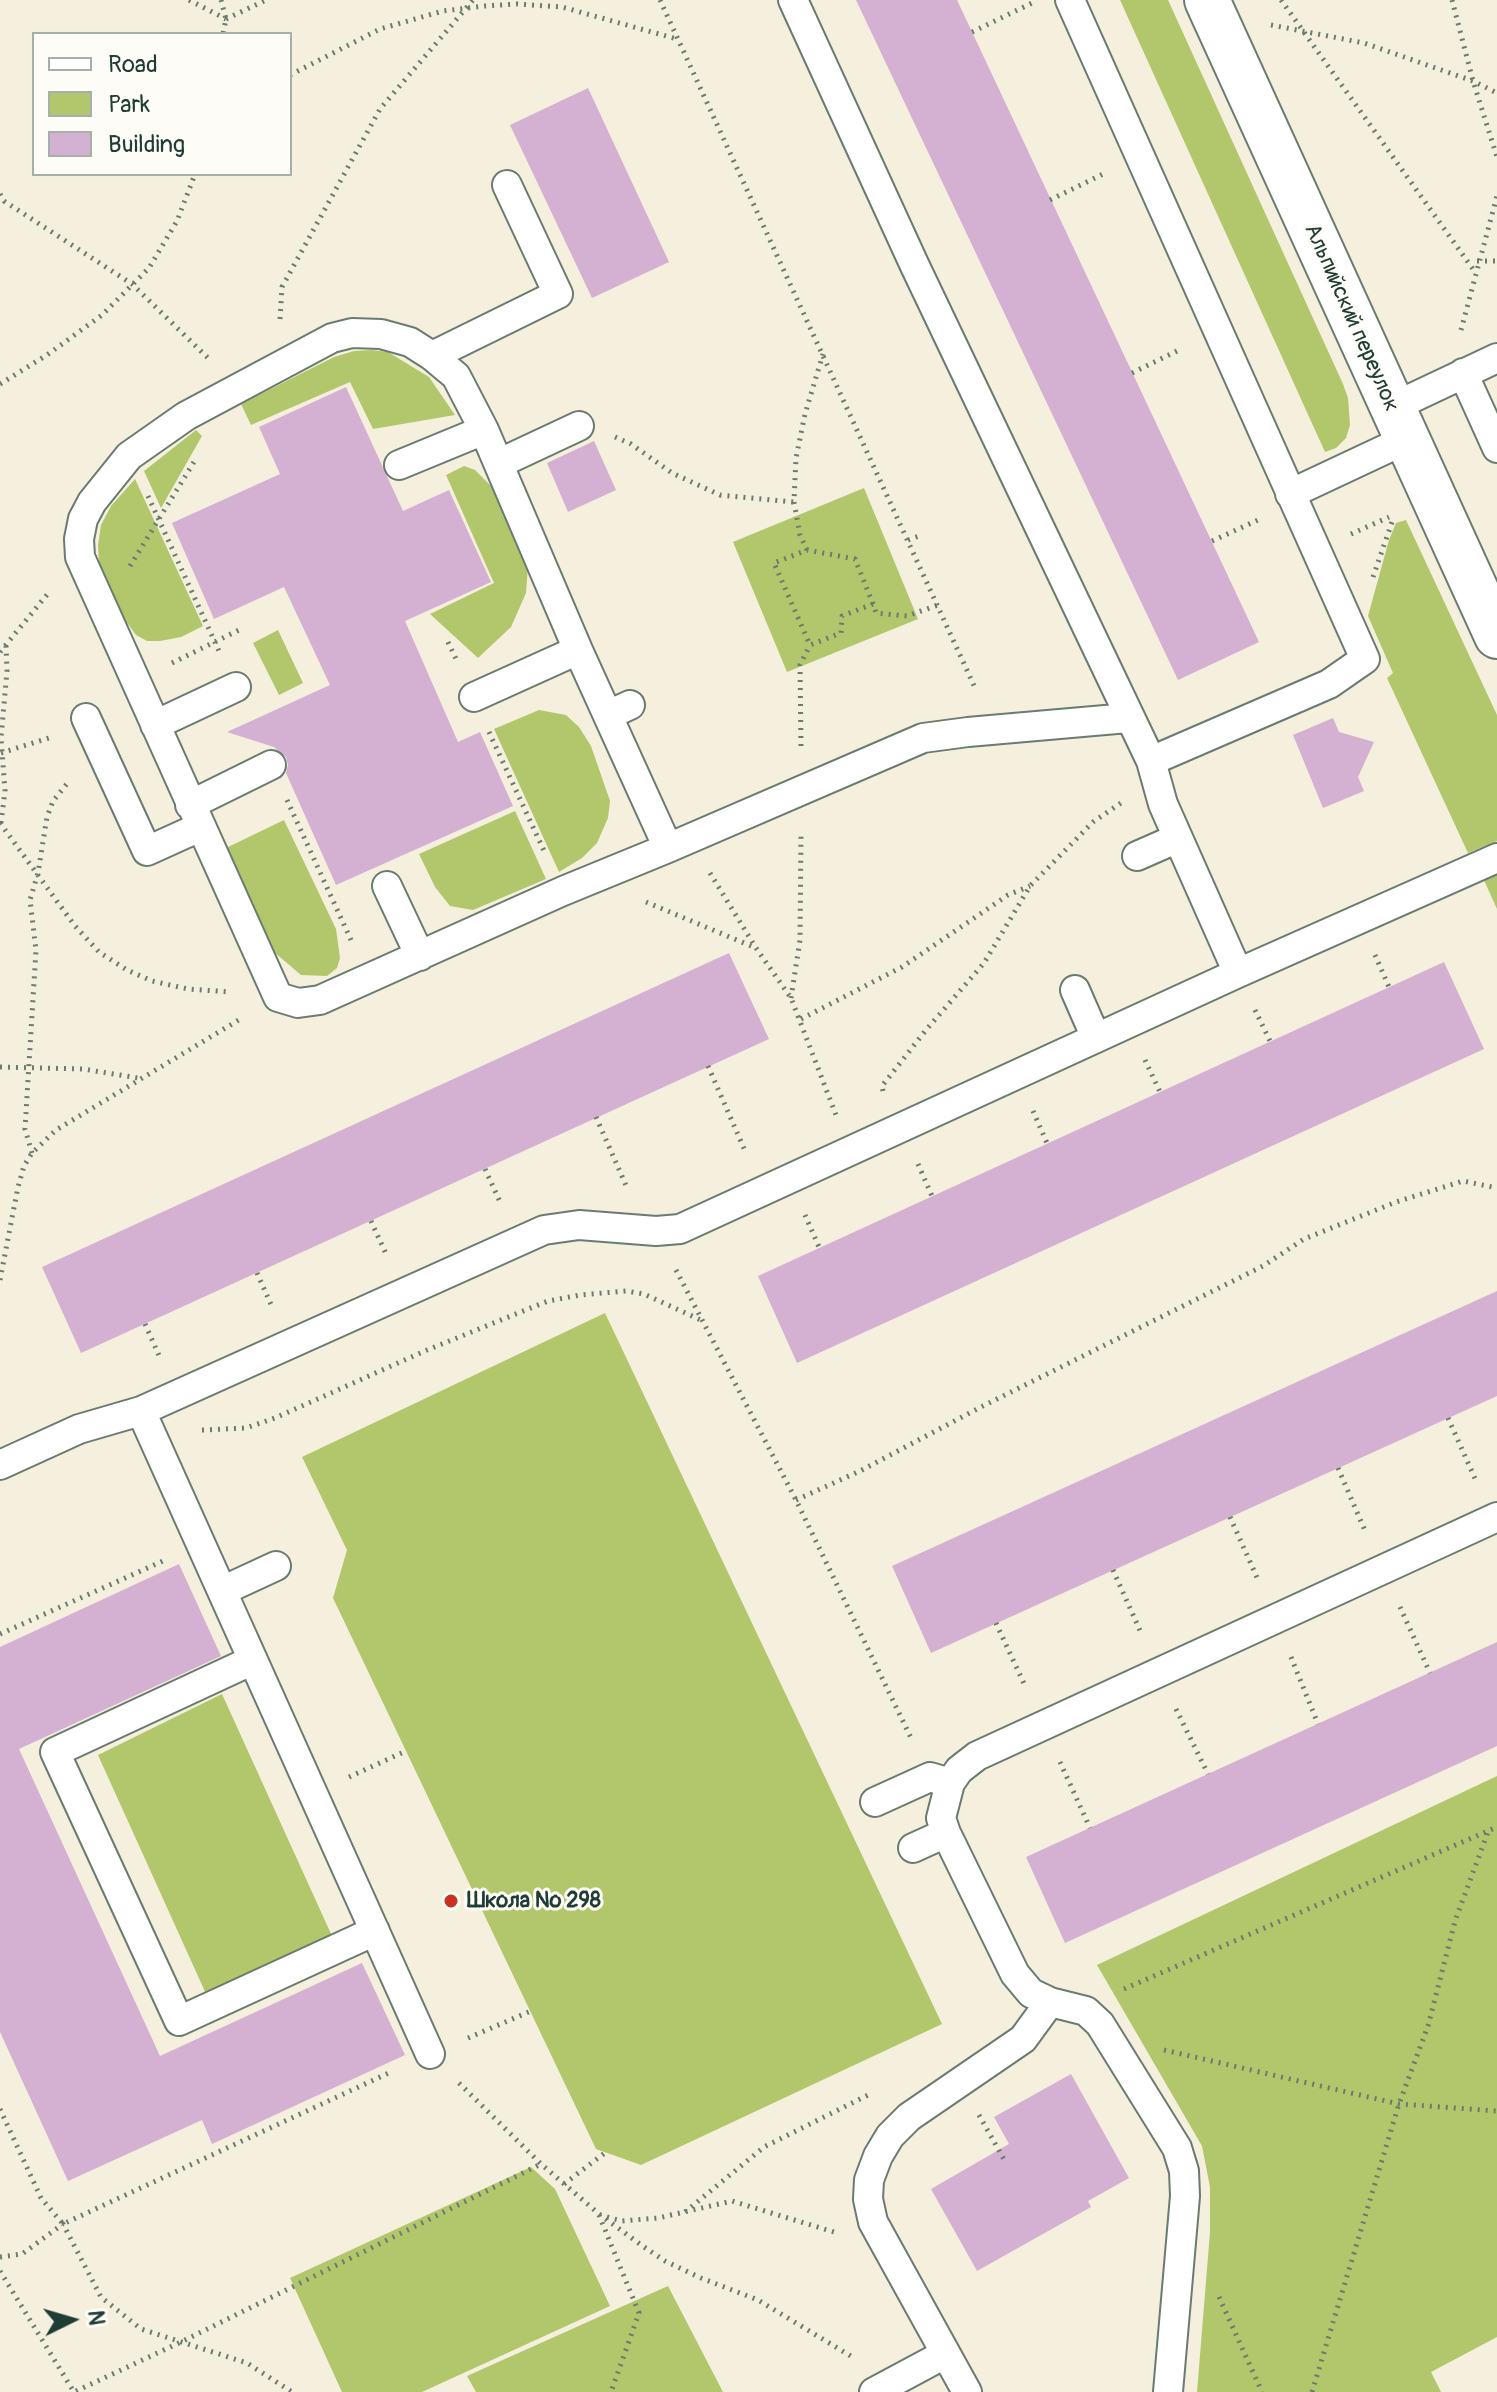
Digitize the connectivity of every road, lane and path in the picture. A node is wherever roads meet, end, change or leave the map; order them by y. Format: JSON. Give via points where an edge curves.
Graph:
{"nodes":[{"id":1,"x":189,"y":0,"type":"edge"},
{"id":2,"x":221,"y":0,"type":"edge"},
{"id":3,"x":266,"y":0,"type":"edge"},
{"id":4,"x":473,"y":0,"type":"edge"},
{"id":5,"x":660,"y":0,"type":"edge"},
{"id":6,"x":793,"y":0,"type":"edge"},
{"id":7,"x":1038,"y":0,"type":"edge"},
{"id":8,"x":1070,"y":0,"type":"edge"},
{"id":9,"x":1207,"y":0,"type":"edge"},
{"id":10,"x":1281,"y":0,"type":"edge"},
{"id":11,"x":1452,"y":0,"type":"edge"},
{"id":12,"x":466,"y":8,"type":"junction"},
{"id":13,"x":226,"y":19,"type":"junction"},
{"id":14,"x":1262,"y":23,"type":"dead end"},
{"id":15,"x":223,"y":32,"type":"edge"},
{"id":16,"x":972,"y":32,"type":"dead end"},
{"id":17,"x":1304,"y":32,"type":"junction"},
{"id":18,"x":678,"y":40,"type":"junction"},
{"id":19,"x":292,"y":74,"type":"edge"},
{"id":20,"x":1473,"y":81,"type":"junction"},
{"id":21,"x":1497,"y":93,"type":"edge"},
{"id":22,"x":1139,"y":156,"type":"junction"},
{"id":23,"x":1497,"y":157,"type":"edge"},
{"id":24,"x":194,"y":176,"type":"edge"},
{"id":25,"x":507,"y":185,"type":"dead end"},
{"id":26,"x":0,"y":194,"type":"edge"},
{"id":27,"x":1497,"y":196,"type":"edge"},
{"id":28,"x":1050,"y":200,"type":"dead end"},
{"id":29,"x":1478,"y":261,"type":"junction"},
{"id":30,"x":1497,"y":261,"type":"edge"},
{"id":31,"x":1468,"y":262,"type":"junction"},
{"id":32,"x":1475,"y":272,"type":"junction"},
{"id":33,"x":132,"y":284,"type":"junction"},
{"id":34,"x":1218,"y":331,"type":"junction"},
{"id":35,"x":823,"y":354,"type":"junction"},
{"id":36,"x":432,"y":356,"type":"junction"},
{"id":37,"x":1497,"y":358,"type":"edge"},
{"id":38,"x":277,"y":367,"type":"junction"},
{"id":39,"x":1132,"y":373,"type":"dead end"},
{"id":40,"x":1463,"y":373,"type":"junction"},
{"id":41,"x":0,"y":384,"type":"edge"},
{"id":42,"x":240,"y":386,"type":"junction"},
{"id":43,"x":1398,"y":424,"type":"junction"},
{"id":44,"x":579,"y":426,"type":"joint"},
{"id":45,"x":484,"y":430,"type":"junction"},
{"id":46,"x":1497,"y":448,"type":"edge"},
{"id":47,"x":500,"y":463,"type":"junction"},
{"id":48,"x":399,"y":465,"type":"dead end"},
{"id":49,"x":1293,"y":499,"type":"junction"},
{"id":50,"x":794,"y":502,"type":"junction"},
{"id":51,"x":1396,"y":514,"type":"dead end"},
{"id":52,"x":919,"y":536,"type":"dead end"},
{"id":53,"x":908,"y":540,"type":"junction"},
{"id":54,"x":1212,"y":541,"type":"dead end"},
{"id":55,"x":807,"y":550,"type":"junction"},
{"id":56,"x":1316,"y":550,"type":"junction"},
{"id":57,"x":80,"y":557,"type":"junction"},
{"id":58,"x":873,"y":604,"type":"junction"},
{"id":59,"x":938,"y":605,"type":"junction"},
{"id":60,"x":239,"y":630,"type":"dead end"},
{"id":61,"x":1497,"y":636,"type":"edge"},
{"id":62,"x":448,"y":642,"type":"dead end"},
{"id":63,"x":6,"y":645,"type":"junction"},
{"id":64,"x":810,"y":645,"type":"junction"},
{"id":65,"x":578,"y":650,"type":"junction"},
{"id":66,"x":0,"y":652,"type":"edge"},
{"id":67,"x":135,"y":682,"type":"junction"},
{"id":68,"x":236,"y":687,"type":"dead end"},
{"id":69,"x":474,"y":697,"type":"junction"},
{"id":70,"x":1128,"y":718,"type":"junction"},
{"id":71,"x":155,"y":725,"type":"junction"},
{"id":72,"x":994,"y":730,"type":"junction"},
{"id":73,"x":92,"y":731,"type":"junction"},
{"id":74,"x":1,"y":753,"type":"edge"},
{"id":75,"x":271,"y":765,"type":"dead end"},
{"id":76,"x":1154,"y":773,"type":"junction"},
{"id":77,"x":801,"y":790,"type":"junction"},
{"id":78,"x":195,"y":816,"type":"junction"},
{"id":79,"x":0,"y":823,"type":"edge"},
{"id":80,"x":1178,"y":838,"type":"junction"},
{"id":81,"x":678,"y":843,"type":"junction"},
{"id":82,"x":1137,"y":856,"type":"dead end"},
{"id":83,"x":1497,"y":858,"type":"edge"},
{"id":84,"x":38,"y":873,"type":"junction"},
{"id":85,"x":387,"y":886,"type":"dead end"},
{"id":86,"x":1030,"y":886,"type":"junction"},
{"id":87,"x":563,"y":891,"type":"junction"},
{"id":88,"x":635,"y":899,"type":"dead end"},
{"id":89,"x":756,"y":948,"type":"junction"},
{"id":90,"x":420,"y":956,"type":"junction"},
{"id":91,"x":1238,"y":973,"type":"junction"},
{"id":92,"x":1075,"y":990,"type":"dead end"},
{"id":93,"x":278,"y":997,"type":"junction"},
{"id":94,"x":791,"y":998,"type":"junction"},
{"id":95,"x":801,"y":1019,"type":"junction"},
{"id":96,"x":1096,"y":1038,"type":"junction"},
{"id":97,"x":708,"y":1066,"type":"dead end"},
{"id":98,"x":0,"y":1067,"type":"edge"},
{"id":99,"x":27,"y":1067,"type":"junction"},
{"id":100,"x":139,"y":1078,"type":"junction"},
{"id":101,"x":596,"y":1117,"type":"dead end"},
{"id":102,"x":893,"y":1132,"type":"junction"},
{"id":103,"x":849,"y":1152,"type":"junction"},
{"id":104,"x":32,"y":1153,"type":"junction"},
{"id":105,"x":1497,"y":1188,"type":"edge"},
{"id":106,"x":763,"y":1192,"type":"junction"},
{"id":107,"x":651,"y":1230,"type":"junction"},
{"id":108,"x":0,"y":1280,"type":"edge"},
{"id":109,"x":703,"y":1321,"type":"junction"},
{"id":110,"x":141,"y":1411,"type":"junction"},
{"id":111,"x":1448,"y":1418,"type":"dead end"},
{"id":112,"x":2,"y":1459,"type":"edge"},
{"id":113,"x":1338,"y":1468,"type":"dead end"},
{"id":114,"x":796,"y":1500,"type":"junction"},
{"id":115,"x":1230,"y":1517,"type":"dead end"},
{"id":116,"x":1495,"y":1518,"type":"edge"},
{"id":117,"x":200,"y":1544,"type":"junction"},
{"id":118,"x":276,"y":1566,"type":"dead end"},
{"id":119,"x":1383,"y":1569,"type":"junction"},
{"id":120,"x":1113,"y":1570,"type":"dead end"},
{"id":121,"x":222,"y":1591,"type":"junction"},
{"id":122,"x":1275,"y":1620,"type":"junction"},
{"id":123,"x":996,"y":1623,"type":"dead end"},
{"id":124,"x":0,"y":1634,"type":"edge"},
{"id":125,"x":253,"y":1660,"type":"junction"},
{"id":126,"x":1430,"y":1673,"type":"dead end"},
{"id":127,"x":1159,"y":1674,"type":"junction"},
{"id":128,"x":1318,"y":1724,"type":"dead end"},
{"id":129,"x":1044,"y":1726,"type":"junction"},
{"id":130,"x":406,"y":1751,"type":"dead end"},
{"id":131,"x":1208,"y":1774,"type":"dead end"},
{"id":132,"x":940,"y":1780,"type":"junction"},
{"id":133,"x":313,"y":1793,"type":"junction"},
{"id":134,"x":875,"y":1802,"type":"dead end"},
{"id":135,"x":1497,"y":1827,"type":"edge"},
{"id":136,"x":1090,"y":1828,"type":"dead end"},
{"id":137,"x":1488,"y":1832,"type":"junction"},
{"id":138,"x":946,"y":1833,"type":"junction"},
{"id":139,"x":913,"y":1848,"type":"dead end"},
{"id":140,"x":375,"y":1931,"type":"junction"},
{"id":141,"x":1050,"y":2002,"type":"junction"},
{"id":142,"x":531,"y":2011,"type":"dead end"},
{"id":143,"x":1086,"y":2011,"type":"junction"},
{"id":144,"x":1153,"y":2047,"type":"dead end"},
{"id":145,"x":430,"y":2054,"type":"junction"},
{"id":146,"x":960,"y":2082,"type":"junction"},
{"id":147,"x":880,"y":2090,"type":"dead end"},
{"id":148,"x":1399,"y":2104,"type":"junction"},
{"id":149,"x":0,"y":2109,"type":"edge"},
{"id":150,"x":1497,"y":2111,"type":"edge"},
{"id":151,"x":606,"y":2152,"type":"dead end"},
{"id":152,"x":1006,"y":2163,"type":"dead end"},
{"id":153,"x":541,"y":2164,"type":"junction"},
{"id":154,"x":564,"y":2184,"type":"junction"},
{"id":155,"x":685,"y":2212,"type":"junction"},
{"id":156,"x":599,"y":2214,"type":"junction"},
{"id":157,"x":63,"y":2224,"type":"junction"},
{"id":158,"x":883,"y":2240,"type":"junction"},
{"id":159,"x":0,"y":2257,"type":"edge"},
{"id":160,"x":0,"y":2271,"type":"edge"},
{"id":161,"x":1216,"y":2292,"type":"dead end"},
{"id":162,"x":181,"y":2342,"type":"junction"},
{"id":163,"x":945,"y":2354,"type":"junction"},
{"id":164,"x":881,"y":2388,"type":"edge"},
{"id":165,"x":292,"y":2392,"type":"edge"},
{"id":166,"x":611,"y":2392,"type":"edge"},
{"id":167,"x":967,"y":2392,"type":"edge"},
{"id":168,"x":1168,"y":2392,"type":"edge"},
{"id":169,"x":1262,"y":2392,"type":"edge"},
{"id":170,"x":1312,"y":2392,"type":"edge"}],
"edges":[{"from":1,"to":13,"type":"path"},
{"from":2,"to":13,"type":"path"},
{"from":3,"to":13,"type":"path"},
{"from":4,"to":12,"type":"path"},
{"from":5,"to":18,"type":"path"},
{"from":6,"to":70,"type":"lane"},
{"from":7,"to":16,"type":"path"},
{"from":8,"to":22,"type":"lane"},
{"from":9,"to":43,"type":"street","name":"Альпийский переулок"},
{"from":10,"to":17,"type":"path"},
{"from":11,"to":20,"type":"path"},
{"from":12,"to":18,"type":"path","via":[[562,7]]},
{"from":12,"to":19,"type":"path","via":[[380,29]]},
{"from":12,"to":38,"type":"path","via":[[380,109],[282,287]]},
{"from":13,"to":15,"type":"path"},
{"from":14,"to":17,"type":"path"},
{"from":17,"to":20,"type":"path","via":[[1364,43]]},
{"from":17,"to":31,"type":"path"},
{"from":18,"to":35,"type":"path"},
{"from":20,"to":21,"type":"path"},
{"from":20,"to":23,"type":"path"},
{"from":22,"to":28,"type":"path"},
{"from":22,"to":34,"type":"lane"},
{"from":24,"to":33,"type":"path","via":[[164,245]]},
{"from":25,"to":36,"type":"lane","via":[[558,294]]},
{"from":26,"to":33,"type":"path"},
{"from":27,"to":29,"type":"path"},
{"from":29,"to":30,"type":"path"},
{"from":29,"to":31,"type":"path"},
{"from":29,"to":32,"type":"path"},
{"from":31,"to":32,"type":"path"},
{"from":32,"to":40,"type":"path","via":[[1455,351]]},
{"from":33,"to":41,"type":"path","via":[[76,335]]},
{"from":33,"to":42,"type":"path"},
{"from":34,"to":39,"type":"path"},
{"from":34,"to":49,"type":"lane"},
{"from":35,"to":50,"type":"path","via":[[796,458]]},
{"from":35,"to":53,"type":"path"},
{"from":36,"to":38,"type":"lane","via":[[410,342],[352,333]]},
{"from":36,"to":45,"type":"lane","via":[[456,376]]},
{"from":37,"to":40,"type":"lane"},
{"from":38,"to":42,"type":"lane"},
{"from":40,"to":43,"type":"lane"},
{"from":40,"to":46,"type":"lane"},
{"from":42,"to":57,"type":"lane","via":[[129,456],[83,519]]},
{"from":43,"to":49,"type":"lane"},
{"from":43,"to":61,"type":"street","name":"Альпийский переулок"},
{"from":44,"to":47,"type":"lane"},
{"from":44,"to":50,"type":"path","via":[[631,444],[672,473],[720,495]]},
{"from":45,"to":47,"type":"lane"},
{"from":45,"to":48,"type":"lane"},
{"from":47,"to":65,"type":"lane"},
{"from":49,"to":54,"type":"path"},
{"from":49,"to":56,"type":"lane"},
{"from":50,"to":55,"type":"path"},
{"from":51,"to":56,"type":"path"},
{"from":52,"to":53,"type":"path"},
{"from":53,"to":59,"type":"path"},
{"from":55,"to":58,"type":"path","via":[[855,559]]},
{"from":55,"to":64,"type":"path","via":[[774,563]]},
{"from":56,"to":76,"type":"lane","via":[[1365,659],[1329,684]]},
{"from":57,"to":63,"type":"path"},
{"from":57,"to":67,"type":"lane"},
{"from":58,"to":59,"type":"path","via":[[876,613],[907,616]]},
{"from":58,"to":64,"type":"path","via":[[842,616],[841,633]]},
{"from":59,"to":72,"type":"path"},
{"from":60,"to":67,"type":"path"},
{"from":62,"to":69,"type":"path"},
{"from":63,"to":66,"type":"path"},
{"from":63,"to":74,"type":"path"},
{"from":64,"to":77,"type":"path","via":[[800,665]]},
{"from":65,"to":69,"type":"lane"},
{"from":65,"to":81,"type":"lane","via":[[619,710]]},
{"from":67,"to":71,"type":"lane"},
{"from":68,"to":71,"type":"lane"},
{"from":69,"to":87,"type":"path"},
{"from":70,"to":72,"type":"lane"},
{"from":70,"to":76,"type":"lane"},
{"from":71,"to":78,"type":"lane"},
{"from":72,"to":77,"type":"lane","via":[[923,738]]},
{"from":73,"to":74,"type":"path"},
{"from":73,"to":78,"type":"lane","via":[[147,851]]},
{"from":73,"to":84,"type":"path","via":[[53,801]]},
{"from":74,"to":79,"type":"path","via":[[5,791]]},
{"from":75,"to":78,"type":"lane"},
{"from":76,"to":80,"type":"lane"},
{"from":76,"to":86,"type":"path","via":[[1093,822]]},
{"from":77,"to":81,"type":"lane"},
{"from":77,"to":94,"type":"path","via":[[800,940]]},
{"from":78,"to":93,"type":"lane"},
{"from":79,"to":84,"type":"path"},
{"from":80,"to":82,"type":"lane"},
{"from":80,"to":91,"type":"lane"},
{"from":81,"to":87,"type":"lane"},
{"from":81,"to":89,"type":"path"},
{"from":83,"to":91,"type":"lane"},
{"from":84,"to":93,"type":"path","via":[[75,926],[99,952],[127,970],[188,989]]},
{"from":84,"to":99,"type":"path","via":[[30,900],[36,950]]},
{"from":85,"to":90,"type":"lane"},
{"from":86,"to":95,"type":"path","via":[[1008,895],[880,980]]},
{"from":86,"to":102,"type":"path","via":[[984,963],[882,1086]]},
{"from":87,"to":90,"type":"lane"},
{"from":88,"to":89,"type":"path"},
{"from":89,"to":94,"type":"path"},
{"from":90,"to":93,"type":"lane","via":[[320,1000],[298,1003]]},
{"from":91,"to":96,"type":"lane"},
{"from":92,"to":96,"type":"lane"},
{"from":93,"to":100,"type":"path"},
{"from":94,"to":95,"type":"path"},
{"from":95,"to":103,"type":"path"},
{"from":96,"to":102,"type":"lane"},
{"from":97,"to":106,"type":"path"},
{"from":98,"to":99,"type":"path"},
{"from":99,"to":100,"type":"path"},
{"from":99,"to":104,"type":"path","via":[[25,1129]]},
{"from":100,"to":104,"type":"path","via":[[56,1130]]},
{"from":101,"to":107,"type":"path"},
{"from":102,"to":103,"type":"lane"},
{"from":103,"to":106,"type":"lane"},
{"from":104,"to":108,"type":"path","via":[[18,1187]]},
{"from":105,"to":114,"type":"path","via":[[1463,1181],[1304,1239],[1263,1266]]},
{"from":106,"to":107,"type":"lane","via":[[680,1229]]},
{"from":107,"to":109,"type":"path"},
{"from":107,"to":110,"type":"lane","via":[[579,1225],[544,1230]]},
{"from":109,"to":110,"type":"path","via":[[644,1294],[580,1295],[505,1317],[246,1428],[188,1430]]},
{"from":109,"to":114,"type":"path"},
{"from":110,"to":112,"type":"lane"},
{"from":110,"to":117,"type":"lane"},
{"from":111,"to":116,"type":"path"},
{"from":113,"to":119,"type":"path"},
{"from":114,"to":132,"type":"path"},
{"from":115,"to":122,"type":"path"},
{"from":116,"to":119,"type":"lane"},
{"from":117,"to":121,"type":"lane"},
{"from":117,"to":124,"type":"path"},
{"from":118,"to":121,"type":"lane"},
{"from":119,"to":122,"type":"lane"},
{"from":119,"to":126,"type":"path"},
{"from":120,"to":127,"type":"path"},
{"from":121,"to":125,"type":"lane"},
{"from":122,"to":127,"type":"lane"},
{"from":122,"to":128,"type":"path"},
{"from":123,"to":129,"type":"path"},
{"from":125,"to":133,"type":"lane"},
{"from":125,"to":140,"type":"lane","via":[[55,1752],[179,2021]]},
{"from":127,"to":129,"type":"lane"},
{"from":127,"to":131,"type":"path"},
{"from":129,"to":132,"type":"lane","via":[[977,1756]]},
{"from":129,"to":136,"type":"path"},
{"from":130,"to":133,"type":"path"},
{"from":132,"to":134,"type":"lane"},
{"from":132,"to":138,"type":"lane"},
{"from":133,"to":140,"type":"lane"},
{"from":135,"to":137,"type":"path"},
{"from":137,"to":143,"type":"path","via":[[1136,1983]]},
{"from":137,"to":148,"type":"path"},
{"from":138,"to":139,"type":"lane"},
{"from":138,"to":141,"type":"lane","via":[[1015,1974],[1031,1993]]},
{"from":140,"to":145,"type":"lane"},
{"from":141,"to":143,"type":"lane"},
{"from":141,"to":146,"type":"lane","via":[[1023,2039]]},
{"from":142,"to":145,"type":"path"},
{"from":143,"to":168,"type":"lane","via":[[1114,2044],[1177,2148],[1184,2171]]},
{"from":144,"to":148,"type":"path"},
{"from":145,"to":153,"type":"path"},
{"from":145,"to":157,"type":"path"},
{"from":146,"to":152,"type":"path"},
{"from":146,"to":158,"type":"lane","via":[[909,2117],[878,2156],[868,2199]]},
{"from":147,"to":155,"type":"path","via":[[764,2147]]},
{"from":148,"to":150,"type":"path"},
{"from":148,"to":170,"type":"path"},
{"from":149,"to":157,"type":"path","via":[[41,2198]]},
{"from":151,"to":154,"type":"path"},
{"from":153,"to":154,"type":"path"},
{"from":153,"to":162,"type":"path"},
{"from":154,"to":156,"type":"path"},
{"from":155,"to":156,"type":"path","via":[[622,2221]]},
{"from":155,"to":158,"type":"path","via":[[732,2201],[850,2237]]},
{"from":156,"to":164,"type":"path","via":[[665,2261],[789,2316]]},
{"from":156,"to":166,"type":"path","via":[[639,2313]]},
{"from":157,"to":159,"type":"path","via":[[22,2254]]},
{"from":157,"to":162,"type":"path","via":[[101,2297],[141,2329]]},
{"from":158,"to":163,"type":"lane"},
{"from":160,"to":162,"type":"path","via":[[74,2392]]},
{"from":161,"to":169,"type":"path"},
{"from":162,"to":165,"type":"path","via":[[247,2363]]},
{"from":163,"to":164,"type":"lane"},
{"from":163,"to":167,"type":"lane"}]}
